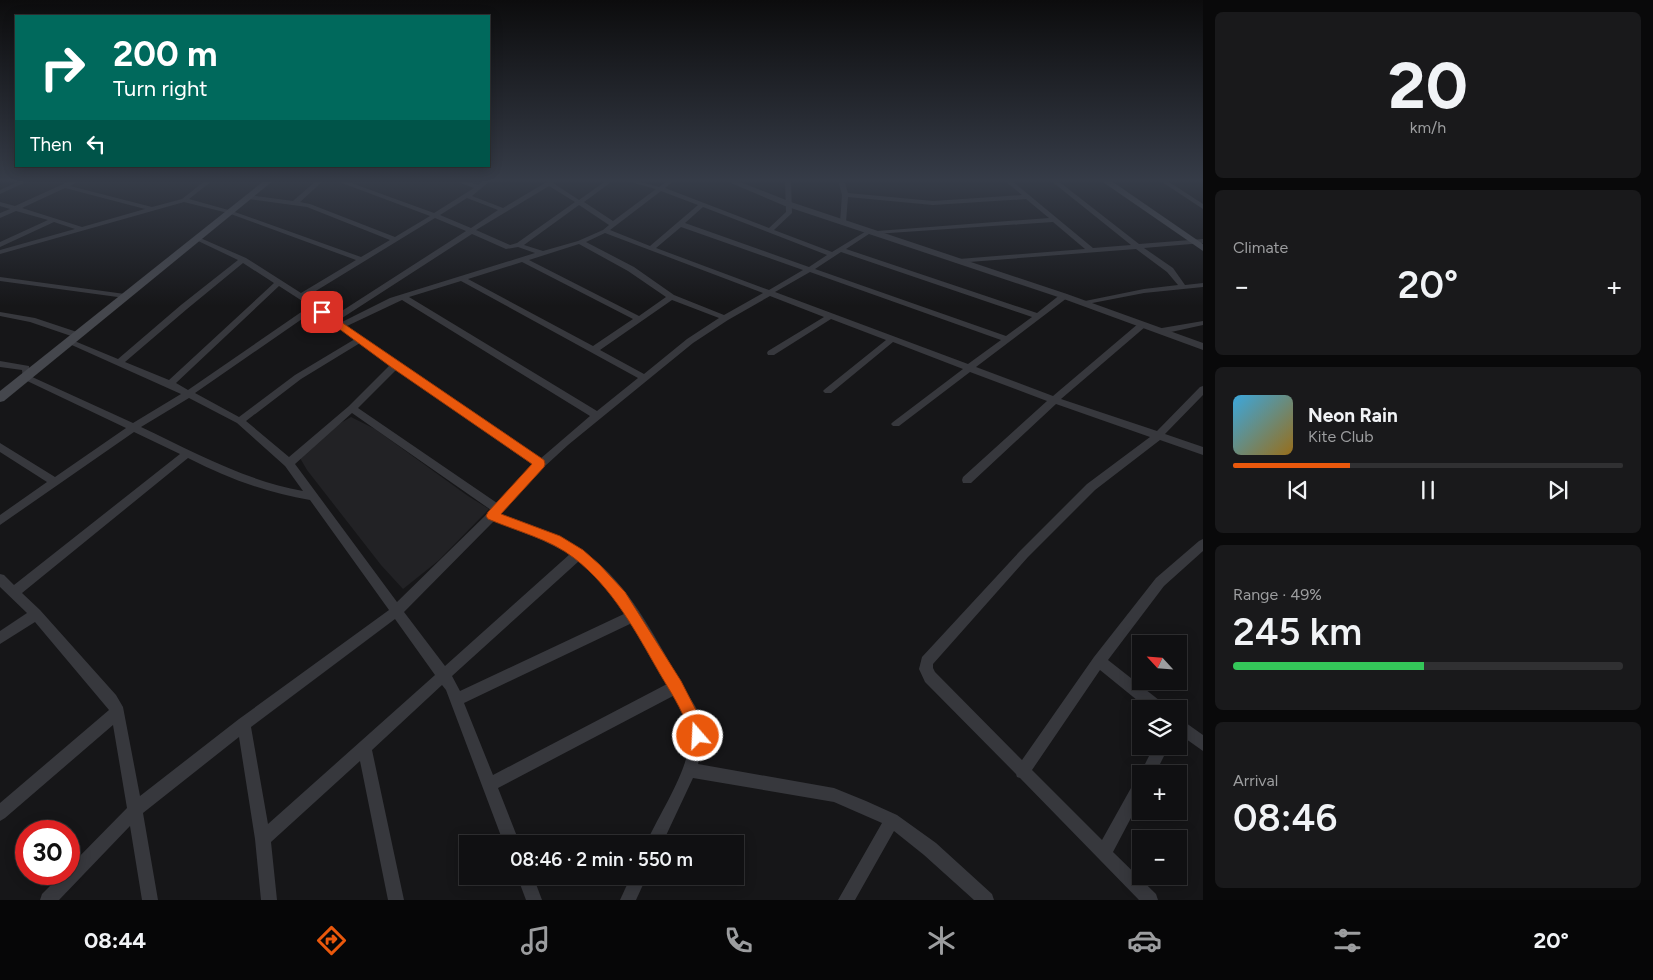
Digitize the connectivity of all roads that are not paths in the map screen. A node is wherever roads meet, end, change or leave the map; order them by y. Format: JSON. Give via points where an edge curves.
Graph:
{"nodes":[{"id":1,"x":48,"y":222,"type":"edge"},
{"id":2,"x":58,"y":222,"type":"edge"},
{"id":3,"x":107,"y":222,"type":"edge"},
{"id":4,"x":217,"y":222,"type":"edge"},
{"id":5,"x":258,"y":222,"type":"edge"},
{"id":6,"x":352,"y":222,"type":"edge"},
{"id":7,"x":422,"y":222,"type":"edge"},
{"id":8,"x":451,"y":222,"type":"edge"},
{"id":9,"x":486,"y":222,"type":"edge"},
{"id":10,"x":551,"y":222,"type":"edge"},
{"id":11,"x":609,"y":222,"type":"edge"},
{"id":12,"x":615,"y":222,"type":"edge"},
{"id":13,"x":682,"y":222,"type":"edge"},
{"id":14,"x":746,"y":222,"type":"edge"},
{"id":15,"x":779,"y":222,"type":"edge"},
{"id":16,"x":843,"y":222,"type":"edge"},
{"id":17,"x":1025,"y":222,"type":"edge"},
{"id":18,"x":1057,"y":222,"type":"edge"},
{"id":19,"x":1106,"y":222,"type":"edge"},
{"id":20,"x":1169,"y":222,"type":"edge"},
{"id":21,"x":612,"y":224,"type":"junction"},
{"id":22,"x":680,"y":224,"type":"junction"},
{"id":23,"x":80,"y":229,"type":"junction"},
{"id":24,"x":472,"y":231,"type":"junction"},
{"id":25,"x":605,"y":231,"type":"junction"},
{"id":26,"x":769,"y":231,"type":"junction"},
{"id":27,"x":873,"y":232,"type":"junction"},
{"id":28,"x":196,"y":238,"type":"junction"},
{"id":29,"x":394,"y":239,"type":"junction"},
{"id":30,"x":1198,"y":241,"type":"edge"},
{"id":31,"x":580,"y":242,"type":"junction"},
{"id":32,"x":519,"y":244,"type":"junction"},
{"id":33,"x":0,"y":245,"type":"edge"},
{"id":34,"x":1137,"y":246,"type":"junction"},
{"id":35,"x":652,"y":248,"type":"junction"},
{"id":36,"x":1203,"y":248,"type":"edge"},
{"id":37,"x":1092,"y":251,"type":"junction"},
{"id":38,"x":0,"y":252,"type":"edge"},
{"id":39,"x":541,"y":253,"type":"junction"},
{"id":40,"x":838,"y":253,"type":"junction"},
{"id":41,"x":520,"y":259,"type":"junction"},
{"id":42,"x":243,"y":260,"type":"junction"},
{"id":43,"x":362,"y":260,"type":"junction"},
{"id":44,"x":958,"y":261,"type":"junction"},
{"id":45,"x":809,"y":270,"type":"junction"},
{"id":46,"x":461,"y":278,"type":"junction"},
{"id":47,"x":0,"y":279,"type":"edge"},
{"id":48,"x":10,"y":282,"type":"junction"},
{"id":49,"x":278,"y":283,"type":"junction"},
{"id":50,"x":1203,"y":285,"type":"edge"},
{"id":51,"x":0,"y":286,"type":"edge"},
{"id":52,"x":1183,"y":287,"type":"junction"},
{"id":53,"x":770,"y":293,"type":"junction"},
{"id":54,"x":125,"y":296,"type":"junction"},
{"id":55,"x":1064,"y":296,"type":"junction"},
{"id":56,"x":300,"y":297,"type":"junction"},
{"id":57,"x":402,"y":297,"type":"junction"},
{"id":58,"x":670,"y":297,"type":"junction"},
{"id":59,"x":1084,"y":303,"type":"junction"},
{"id":60,"x":315,"y":306,"type":"junction"},
{"id":61,"x":0,"y":314,"type":"edge"},
{"id":62,"x":831,"y":316,"type":"junction"},
{"id":63,"x":1038,"y":316,"type":"junction"},
{"id":64,"x":725,"y":318,"type":"junction"},
{"id":65,"x":639,"y":319,"type":"junction"},
{"id":66,"x":337,"y":323,"type":"junction"},
{"id":67,"x":1203,"y":323,"type":"edge"},
{"id":68,"x":1142,"y":325,"type":"junction"},
{"id":69,"x":1162,"y":331,"type":"junction"},
{"id":70,"x":893,"y":338,"type":"junction"},
{"id":71,"x":73,"y":339,"type":"junction"},
{"id":72,"x":360,"y":339,"type":"junction"},
{"id":73,"x":1006,"y":339,"type":"junction"},
{"id":74,"x":1203,"y":346,"type":"edge"},
{"id":75,"x":594,"y":350,"type":"junction"},
{"id":76,"x":771,"y":353,"type":"dead end"},
{"id":77,"x":119,"y":363,"type":"junction"},
{"id":78,"x":0,"y":364,"type":"edge"},
{"id":79,"x":395,"y":365,"type":"junction"},
{"id":80,"x":968,"y":368,"type":"junction"},
{"id":81,"x":26,"y":377,"type":"junction"},
{"id":82,"x":645,"y":378,"type":"junction"},
{"id":83,"x":170,"y":384,"type":"junction"},
{"id":84,"x":1203,"y":389,"type":"edge"},
{"id":85,"x":828,"y":391,"type":"dead end"},
{"id":86,"x":188,"y":394,"type":"junction"},
{"id":87,"x":0,"y":398,"type":"edge"},
{"id":88,"x":1054,"y":400,"type":"junction"},
{"id":89,"x":1199,"y":400,"type":"edge"},
{"id":90,"x":352,"y":408,"type":"junction"},
{"id":91,"x":597,"y":416,"type":"junction"},
{"id":92,"x":240,"y":421,"type":"junction"},
{"id":93,"x":896,"y":424,"type":"dead end"},
{"id":94,"x":134,"y":427,"type":"junction"},
{"id":95,"x":1158,"y":436,"type":"junction"},
{"id":96,"x":0,"y":447,"type":"edge"},
{"id":97,"x":1203,"y":451,"type":"edge"},
{"id":98,"x":187,"y":454,"type":"junction"},
{"id":99,"x":288,"y":463,"type":"junction"},
{"id":100,"x":540,"y":464,"type":"junction"},
{"id":101,"x":967,"y":480,"type":"dead end"},
{"id":102,"x":54,"y":482,"type":"junction"},
{"id":103,"x":314,"y":497,"type":"junction"},
{"id":104,"x":495,"y":513,"type":"junction"},
{"id":105,"x":0,"y":521,"type":"edge"},
{"id":106,"x":1203,"y":544,"type":"edge"},
{"id":107,"x":578,"y":554,"type":"junction"},
{"id":108,"x":0,"y":579,"type":"edge"},
{"id":109,"x":14,"y":592,"type":"junction"},
{"id":110,"x":397,"y":611,"type":"junction"},
{"id":111,"x":36,"y":614,"type":"junction"},
{"id":112,"x":633,"y":616,"type":"junction"},
{"id":113,"x":0,"y":638,"type":"edge"},
{"id":114,"x":1099,"y":661,"type":"junction"},
{"id":115,"x":444,"y":674,"type":"junction"},
{"id":116,"x":676,"y":687,"type":"junction"},
{"id":117,"x":457,"y":699,"type":"junction"},
{"id":118,"x":1147,"y":700,"type":"edge"},
{"id":119,"x":118,"y":712,"type":"junction"},
{"id":120,"x":244,"y":724,"type":"junction"},
{"id":121,"x":1187,"y":731,"type":"edge"},
{"id":122,"x":1203,"y":744,"type":"edge"},
{"id":123,"x":364,"y":747,"type":"junction"},
{"id":124,"x":689,"y":770,"type":"junction"},
{"id":125,"x":1022,"y":772,"type":"junction"},
{"id":126,"x":489,"y":785,"type":"junction"},
{"id":127,"x":1132,"y":801,"type":"edge"},
{"id":128,"x":136,"y":809,"type":"junction"},
{"id":129,"x":0,"y":813,"type":"edge"},
{"id":130,"x":892,"y":820,"type":"junction"},
{"id":131,"x":508,"y":835,"type":"edge"},
{"id":132,"x":658,"y":835,"type":"edge"},
{"id":133,"x":263,"y":839,"type":"junction"},
{"id":134,"x":1104,"y":853,"type":"junction"},
{"id":135,"x":528,"y":885,"type":"edge"},
{"id":136,"x":635,"y":885,"type":"edge"},
{"id":137,"x":48,"y":900,"type":"edge"},
{"id":138,"x":150,"y":900,"type":"edge"},
{"id":139,"x":269,"y":900,"type":"edge"},
{"id":140,"x":396,"y":900,"type":"edge"},
{"id":141,"x":534,"y":900,"type":"edge"},
{"id":142,"x":628,"y":900,"type":"edge"},
{"id":143,"x":846,"y":900,"type":"edge"},
{"id":144,"x":986,"y":900,"type":"edge"},
{"id":145,"x":1150,"y":900,"type":"edge"}],
"edges":[{"from":1,"to":33,"type":"street"},
{"from":2,"to":23,"type":"street"},
{"from":3,"to":23,"type":"street"},
{"from":4,"to":28,"type":"main road"},
{"from":5,"to":43,"type":"street"},
{"from":6,"to":29,"type":"street"},
{"from":7,"to":29,"type":"street"},
{"from":8,"to":24,"type":"street"},
{"from":9,"to":24,"type":"street"},
{"from":10,"to":32,"type":"street"},
{"from":11,"to":21,"type":"street"},
{"from":12,"to":21,"type":"street"},
{"from":13,"to":22,"type":"street"},
{"from":14,"to":26,"type":"street"},
{"from":15,"to":26,"type":"street"},
{"from":16,"to":27,"type":"street"},
{"from":17,"to":27,"type":"street"},
{"from":18,"to":37,"type":"street"},
{"from":19,"to":34,"type":"street"},
{"from":20,"to":30,"type":"main road"},
{"from":21,"to":25,"type":"street"},
{"from":22,"to":35,"type":"street"},
{"from":22,"to":45,"type":"street"},
{"from":23,"to":38,"type":"street"},
{"from":24,"to":32,"type":"street","via":[[509,247]]},
{"from":24,"to":66,"type":"street"},
{"from":25,"to":31,"type":"street"},
{"from":25,"to":35,"type":"street"},
{"from":26,"to":40,"type":"street"},
{"from":27,"to":40,"type":"street"},
{"from":27,"to":44,"type":"street"},
{"from":28,"to":42,"type":"street"},
{"from":28,"to":54,"type":"main road"},
{"from":29,"to":43,"type":"street"},
{"from":30,"to":34,"type":"street"},
{"from":30,"to":36,"type":"main road"},
{"from":31,"to":39,"type":"street"},
{"from":31,"to":58,"type":"street","via":[[631,269]]},
{"from":32,"to":39,"type":"street"},
{"from":34,"to":37,"type":"street"},
{"from":34,"to":52,"type":"street","via":[[1170,270]]},
{"from":35,"to":53,"type":"street"},
{"from":37,"to":44,"type":"street"},
{"from":39,"to":41,"type":"street"},
{"from":40,"to":45,"type":"street"},
{"from":40,"to":63,"type":"street"},
{"from":41,"to":46,"type":"street"},
{"from":41,"to":65,"type":"street"},
{"from":42,"to":49,"type":"street"},
{"from":42,"to":77,"type":"street"},
{"from":43,"to":56,"type":"street"},
{"from":44,"to":55,"type":"street"},
{"from":45,"to":53,"type":"street"},
{"from":45,"to":73,"type":"street"},
{"from":46,"to":57,"type":"street"},
{"from":46,"to":75,"type":"street"},
{"from":47,"to":48,"type":"street"},
{"from":48,"to":51,"type":"street"},
{"from":48,"to":54,"type":"street"},
{"from":49,"to":56,"type":"street"},
{"from":49,"to":83,"type":"street"},
{"from":50,"to":52,"type":"street"},
{"from":52,"to":59,"type":"street"},
{"from":53,"to":62,"type":"street"},
{"from":53,"to":64,"type":"street"},
{"from":54,"to":71,"type":"main road"},
{"from":55,"to":59,"type":"street"},
{"from":55,"to":63,"type":"street"},
{"from":56,"to":60,"type":"street"},
{"from":57,"to":66,"type":"street"},
{"from":57,"to":91,"type":"street"},
{"from":58,"to":64,"type":"street"},
{"from":58,"to":65,"type":"street"},
{"from":59,"to":68,"type":"street"},
{"from":60,"to":66,"type":"street"},
{"from":60,"to":86,"type":"street"},
{"from":61,"to":71,"type":"street","via":[[32,320]]},
{"from":62,"to":70,"type":"street"},
{"from":62,"to":76,"type":"street"},
{"from":63,"to":73,"type":"street"},
{"from":64,"to":82,"type":"street","via":[[690,341]]},
{"from":65,"to":75,"type":"street"},
{"from":66,"to":72,"type":"street"},
{"from":67,"to":69,"type":"street"},
{"from":68,"to":69,"type":"street"},
{"from":68,"to":88,"type":"street"},
{"from":69,"to":74,"type":"street"},
{"from":70,"to":80,"type":"street"},
{"from":70,"to":85,"type":"street"},
{"from":71,"to":77,"type":"street"},
{"from":71,"to":81,"type":"main road"},
{"from":72,"to":79,"type":"street"},
{"from":72,"to":92,"type":"street","via":[[298,377]]},
{"from":73,"to":80,"type":"street"},
{"from":75,"to":82,"type":"street"},
{"from":77,"to":83,"type":"street"},
{"from":78,"to":81,"type":"street","via":[[26,368]]},
{"from":79,"to":90,"type":"street"},
{"from":79,"to":100,"type":"street"},
{"from":80,"to":88,"type":"street"},
{"from":80,"to":93,"type":"street"},
{"from":81,"to":87,"type":"main road"},
{"from":81,"to":94,"type":"street"},
{"from":82,"to":91,"type":"street"},
{"from":83,"to":86,"type":"street"},
{"from":84,"to":89,"type":"street"},
{"from":86,"to":92,"type":"street"},
{"from":86,"to":94,"type":"street"},
{"from":88,"to":95,"type":"street"},
{"from":88,"to":101,"type":"street"},
{"from":89,"to":95,"type":"street"},
{"from":90,"to":99,"type":"street"},
{"from":90,"to":104,"type":"street"},
{"from":91,"to":100,"type":"street"},
{"from":92,"to":99,"type":"street"},
{"from":94,"to":98,"type":"street"},
{"from":94,"to":102,"type":"street"},
{"from":95,"to":97,"type":"street"},
{"from":95,"to":125,"type":"street","via":[[1092,488],[1024,554],[927,661],[930,677]]},
{"from":96,"to":102,"type":"street"},
{"from":98,"to":103,"type":"street","via":[[252,482]]},
{"from":98,"to":109,"type":"street"},
{"from":99,"to":103,"type":"street"},
{"from":100,"to":104,"type":"street"},
{"from":102,"to":105,"type":"street"},
{"from":103,"to":110,"type":"street"},
{"from":104,"to":107,"type":"street"},
{"from":104,"to":110,"type":"street"},
{"from":106,"to":114,"type":"street","via":[[1160,582]]},
{"from":107,"to":112,"type":"street","via":[[620,596]]},
{"from":107,"to":115,"type":"street"},
{"from":108,"to":109,"type":"street"},
{"from":109,"to":111,"type":"street"},
{"from":110,"to":115,"type":"street"},
{"from":110,"to":120,"type":"street"},
{"from":111,"to":113,"type":"street"},
{"from":111,"to":119,"type":"street"},
{"from":112,"to":116,"type":"street"},
{"from":112,"to":117,"type":"street"},
{"from":114,"to":118,"type":"street"},
{"from":114,"to":125,"type":"street"},
{"from":115,"to":117,"type":"street"},
{"from":115,"to":123,"type":"street"},
{"from":116,"to":124,"type":"street","via":[[697,727],[698,736]]},
{"from":116,"to":126,"type":"street"},
{"from":117,"to":126,"type":"street"},
{"from":119,"to":128,"type":"street"},
{"from":119,"to":129,"type":"street"},
{"from":120,"to":128,"type":"street"},
{"from":120,"to":133,"type":"street"},
{"from":121,"to":122,"type":"street"},
{"from":123,"to":133,"type":"street"},
{"from":123,"to":140,"type":"street"},
{"from":124,"to":130,"type":"street","via":[[834,795]]},
{"from":124,"to":132,"type":"street"},
{"from":125,"to":134,"type":"street"},
{"from":126,"to":131,"type":"street"},
{"from":127,"to":134,"type":"street"},
{"from":128,"to":137,"type":"street"},
{"from":128,"to":138,"type":"street"},
{"from":130,"to":143,"type":"street"},
{"from":130,"to":144,"type":"street","via":[[930,849]]},
{"from":133,"to":139,"type":"street"},
{"from":134,"to":145,"type":"street"},
{"from":135,"to":141,"type":"street"},
{"from":136,"to":142,"type":"street"}]}
